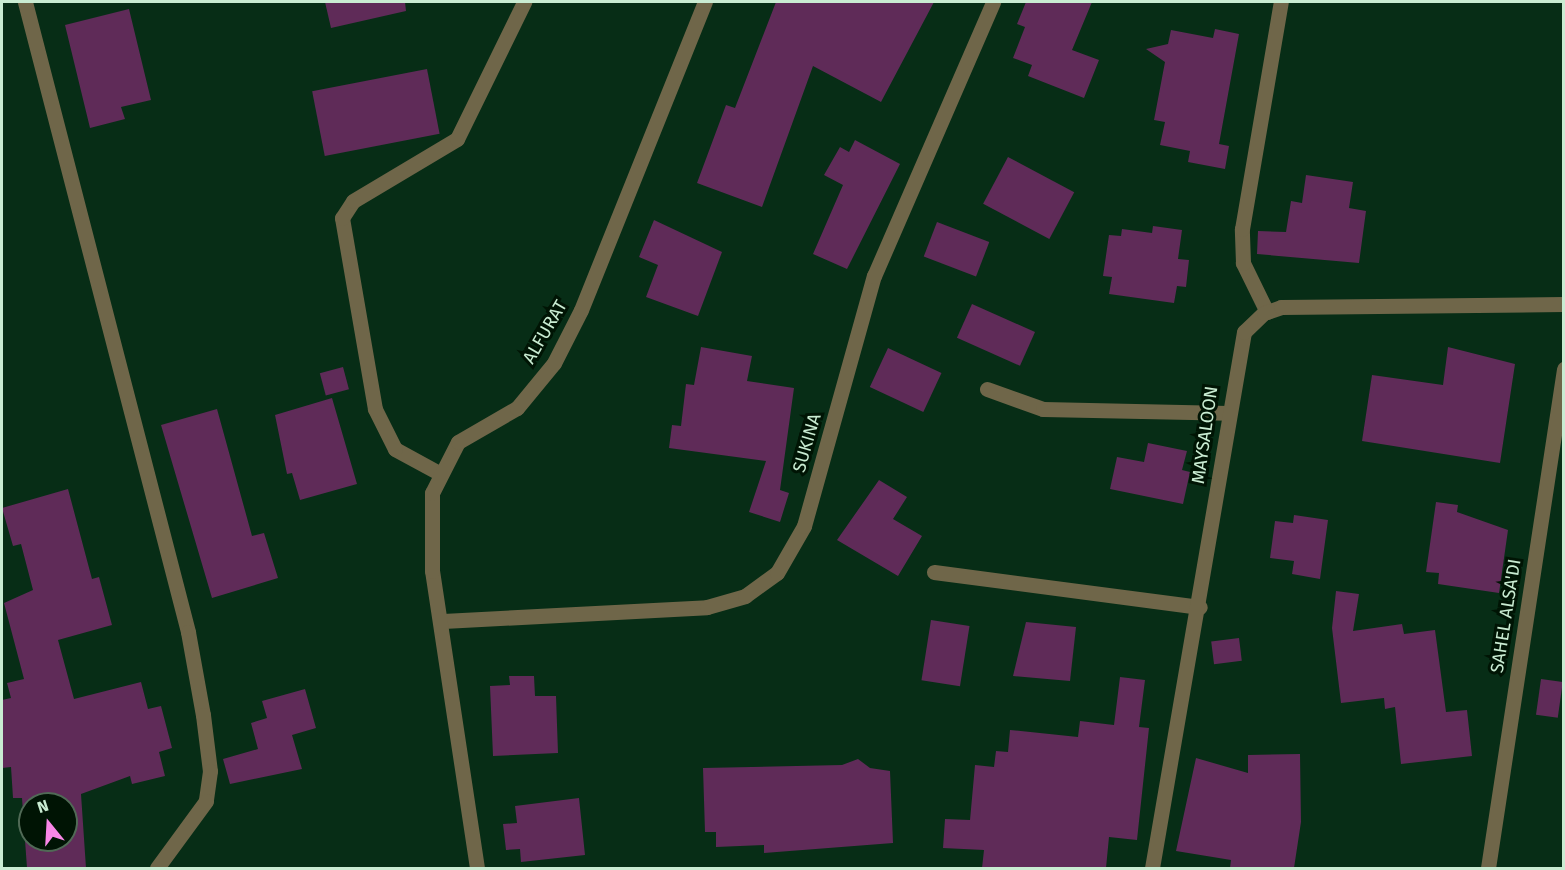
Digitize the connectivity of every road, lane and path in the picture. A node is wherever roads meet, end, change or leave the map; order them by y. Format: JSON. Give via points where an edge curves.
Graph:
{"nodes":[{"id":1,"x":25,"y":2,"type":"edge"},
{"id":2,"x":524,"y":2,"type":"edge"},
{"id":3,"x":705,"y":2,"type":"edge"},
{"id":4,"x":993,"y":2,"type":"edge"},
{"id":5,"x":1281,"y":2,"type":"edge"},
{"id":6,"x":1563,"y":304,"type":"edge"},
{"id":7,"x":1267,"y":312,"type":"junction"},
{"id":8,"x":1563,"y":369,"type":"edge"},
{"id":9,"x":987,"y":389,"type":"dead end"},
{"id":10,"x":1228,"y":413,"type":"junction"},
{"id":11,"x":439,"y":473,"type":"junction"},
{"id":12,"x":934,"y":572,"type":"dead end"},
{"id":13,"x":1200,"y":607,"type":"junction"},
{"id":14,"x":443,"y":621,"type":"junction"},
{"id":15,"x":157,"y":868,"type":"edge"},
{"id":16,"x":477,"y":868,"type":"edge"},
{"id":17,"x":1152,"y":868,"type":"edge"},
{"id":18,"x":1488,"y":868,"type":"edge"}],
"edges":[{"from":1,"to":15,"type":"street","via":[[188,632],[203,715],[210,771],[206,801]]},
{"from":2,"to":11,"type":"street","via":[[457,139],[353,201],[342,218],[375,409],[395,449]]},
{"from":3,"to":11,"type":"street","name":"ALFURAT","via":[[581,310],[554,363],[517,408],[458,442]]},
{"from":4,"to":14,"type":"street","name":"SUKINA","via":[[874,276],[804,526],[777,573],[745,596],[707,607]]},
{"from":5,"to":7,"type":"street","via":[[1242,229],[1246,274]]},
{"from":6,"to":7,"type":"street"},
{"from":7,"to":10,"type":"street","name":"MAYSALOON","via":[[1240,340]]},
{"from":8,"to":18,"type":"street","name":"SAHEL ALSA'DI"},
{"from":9,"to":10,"type":"street","via":[[1043,409]]},
{"from":10,"to":13,"type":"street","name":"MAYSALOON"},
{"from":11,"to":14,"type":"street","name":"ALFURAT","via":[[432,493],[430,549]]},
{"from":12,"to":13,"type":"street"},
{"from":13,"to":17,"type":"street","name":"MAYSALOON"},
{"from":14,"to":16,"type":"street","name":"ALFURAT"}]}
